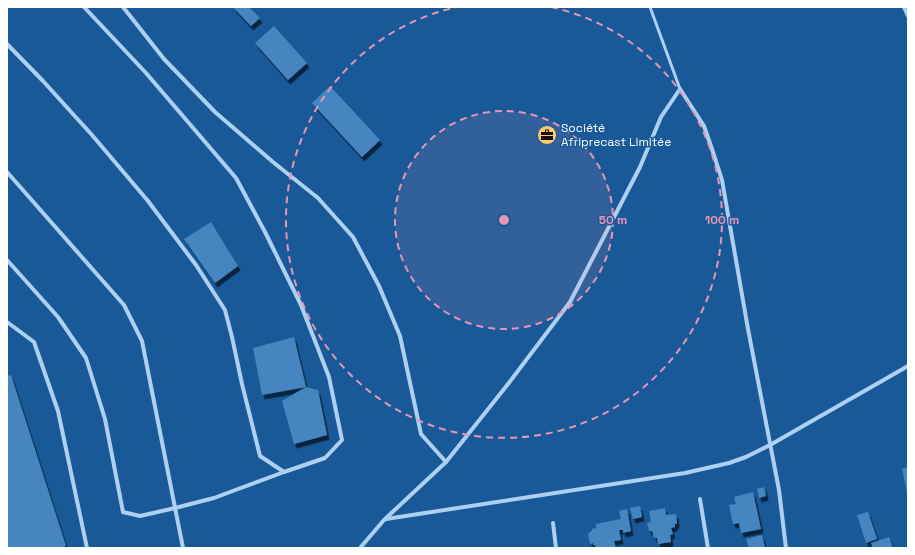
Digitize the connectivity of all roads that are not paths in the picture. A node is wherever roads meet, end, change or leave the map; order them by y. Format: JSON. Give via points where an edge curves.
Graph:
{"nodes":[{"id":1,"x":84,"y":7,"type":"edge"},
{"id":2,"x":122,"y":7,"type":"edge"},
{"id":3,"x":650,"y":7,"type":"edge"},
{"id":4,"x":904,"y":7,"type":"edge"},
{"id":5,"x":908,"y":16,"type":"edge"},
{"id":6,"x":7,"y":44,"type":"edge"},
{"id":7,"x":680,"y":88,"type":"junction"},
{"id":8,"x":7,"y":172,"type":"edge"},
{"id":9,"x":7,"y":260,"type":"edge"},
{"id":10,"x":7,"y":322,"type":"edge"},
{"id":11,"x":908,"y":366,"type":"edge"},
{"id":12,"x":770,"y":444,"type":"junction"},
{"id":13,"x":446,"y":462,"type":"junction"},
{"id":14,"x":284,"y":472,"type":"junction"},
{"id":15,"x":700,"y":499,"type":"dead end"},
{"id":16,"x":175,"y":508,"type":"junction"},
{"id":17,"x":384,"y":520,"type":"junction"},
{"id":18,"x":553,"y":523,"type":"dead end"},
{"id":19,"x":87,"y":548,"type":"edge"},
{"id":20,"x":184,"y":548,"type":"edge"},
{"id":21,"x":360,"y":548,"type":"edge"},
{"id":22,"x":556,"y":548,"type":"edge"},
{"id":23,"x":708,"y":548,"type":"edge"},
{"id":24,"x":786,"y":548,"type":"edge"}],
"edges":[{"from":1,"to":14,"type":"street","via":[[146,73],[236,178],[301,305],[328,377],[342,440],[325,458]]},
{"from":2,"to":13,"type":"street","via":[[164,59],[215,112],[318,198],[353,237],[379,286],[400,336],[421,434]]},
{"from":3,"to":7,"type":"lane"},
{"from":4,"to":5,"type":"street"},
{"from":6,"to":14,"type":"street","via":[[53,92],[148,201],[196,265],[224,310],[260,456]]},
{"from":7,"to":12,"type":"street","via":[[704,126],[722,180]]},
{"from":7,"to":13,"type":"street","via":[[661,117],[640,167],[570,302]]},
{"from":8,"to":16,"type":"street","via":[[124,305],[142,342]]},
{"from":9,"to":16,"type":"street","via":[[58,317],[86,358],[104,418],[123,512],[140,516]]},
{"from":10,"to":19,"type":"street","via":[[34,342],[58,411]]},
{"from":11,"to":12,"type":"street"},
{"from":12,"to":17,"type":"street","via":[[729,463],[685,472]]},
{"from":12,"to":24,"type":"street"},
{"from":13,"to":17,"type":"street"},
{"from":14,"to":16,"type":"street","via":[[214,498]]},
{"from":15,"to":23,"type":"street"},
{"from":16,"to":20,"type":"street"},
{"from":17,"to":21,"type":"street"},
{"from":18,"to":22,"type":"street"}]}
